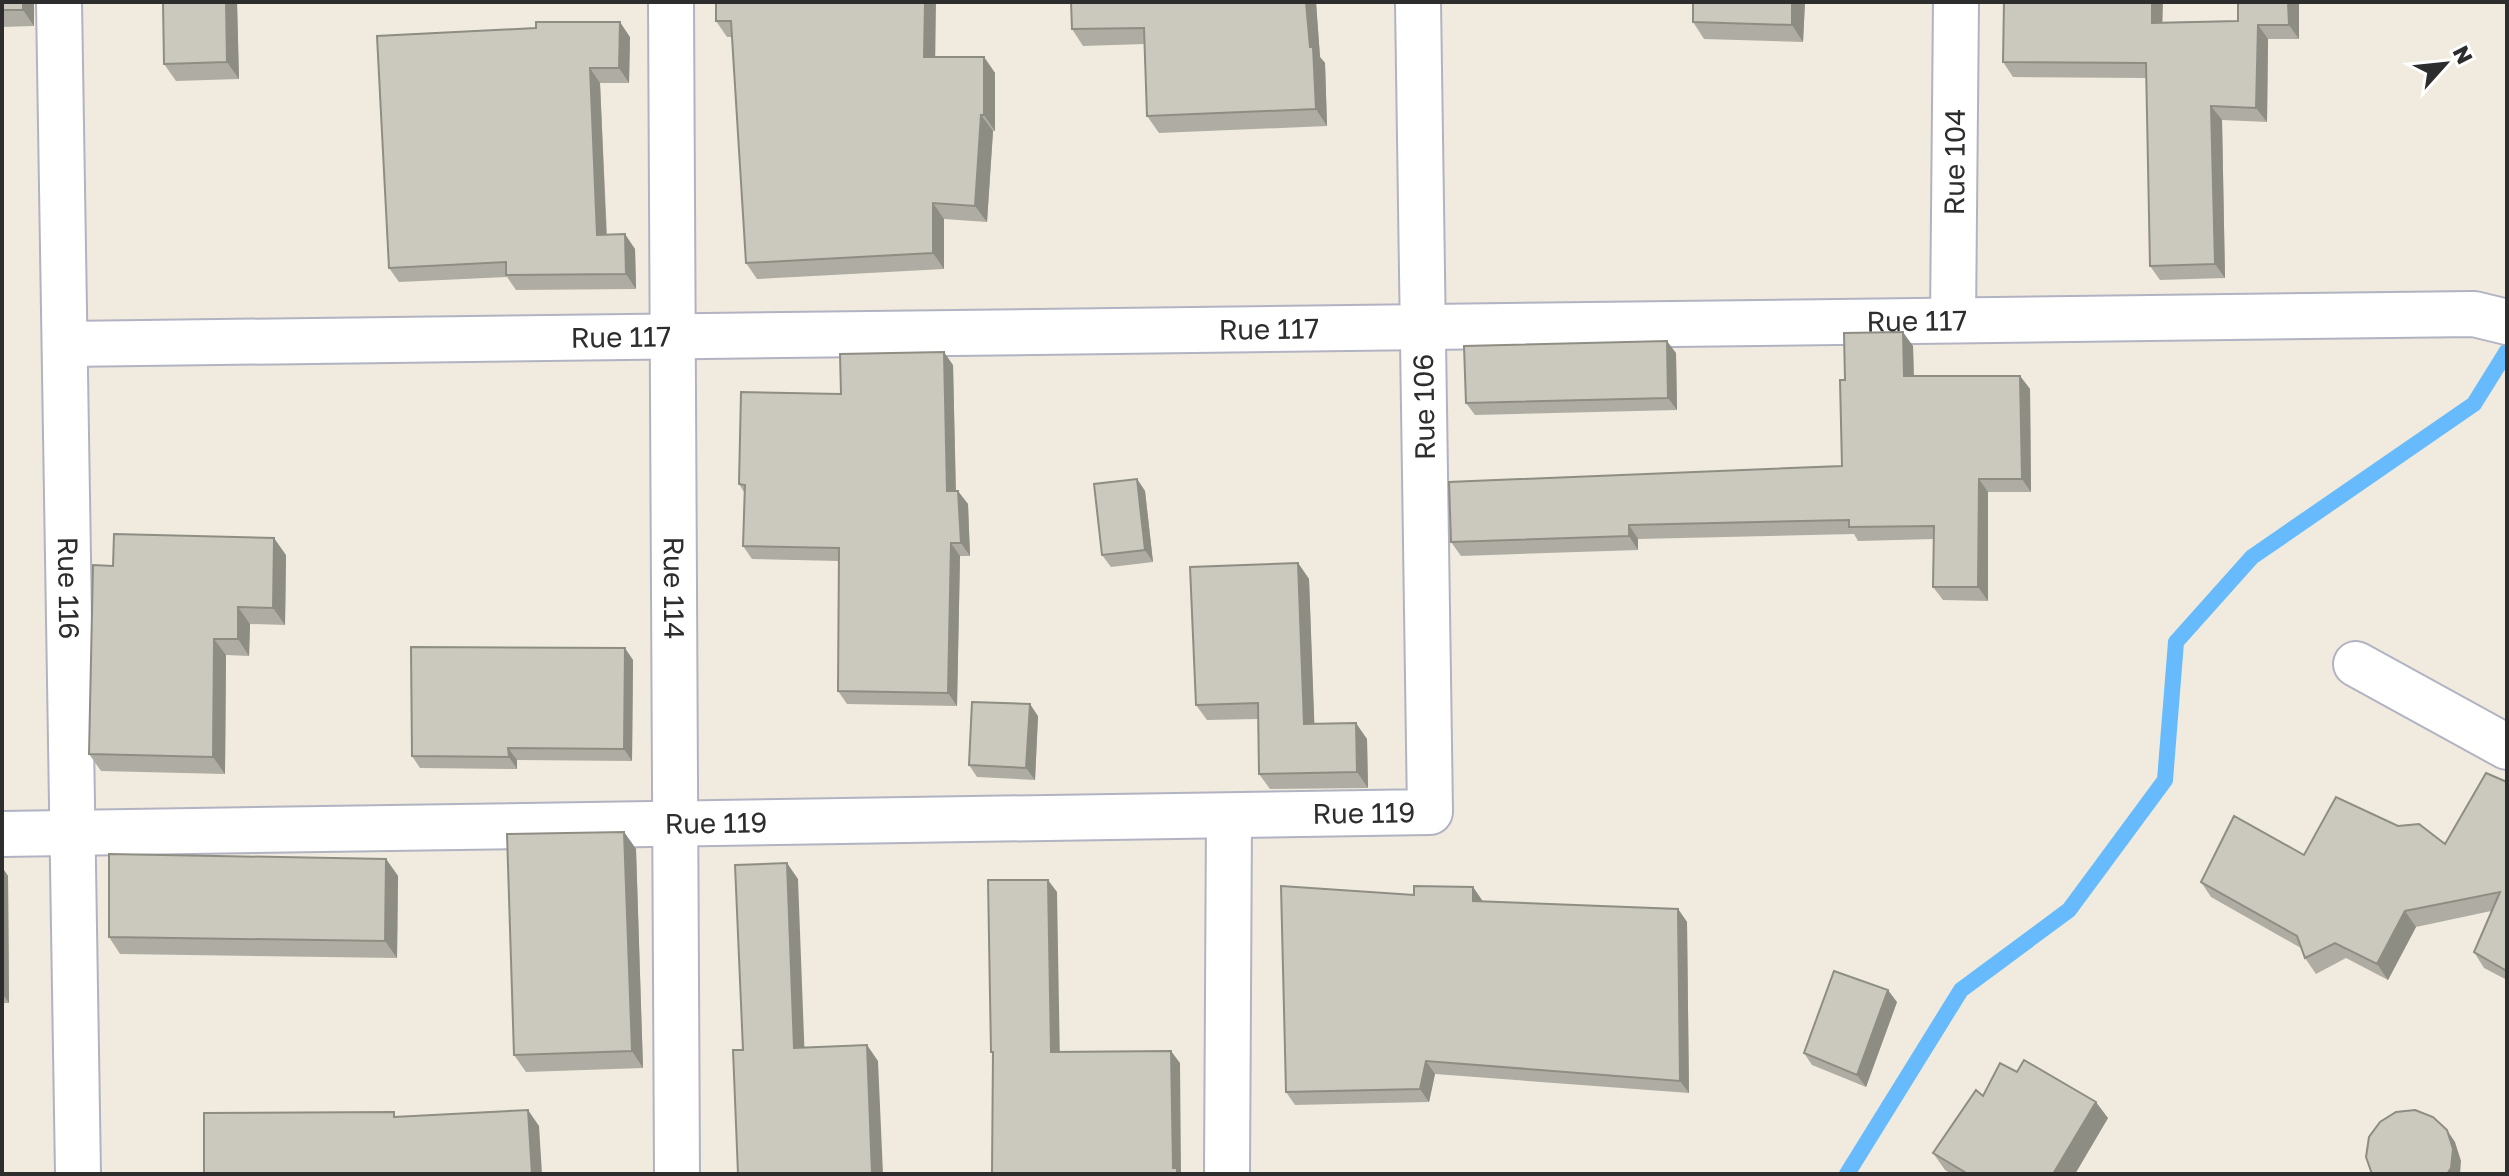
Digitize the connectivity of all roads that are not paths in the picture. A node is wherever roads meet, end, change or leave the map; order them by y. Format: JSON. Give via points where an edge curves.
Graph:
{"nodes":[{"id":1,"x":59,"y":2,"type":"edge"},
{"id":2,"x":671,"y":2,"type":"edge"},
{"id":3,"x":1418,"y":2,"type":"edge"},
{"id":4,"x":1956,"y":2,"type":"edge"},
{"id":5,"x":2491,"y":318,"type":"edge"},
{"id":6,"x":1953,"y":320,"type":"junction"},
{"id":7,"x":1422,"y":327,"type":"junction"},
{"id":8,"x":673,"y":336,"type":"junction"},
{"id":9,"x":65,"y":344,"type":"junction"},
{"id":10,"x":2356,"y":664,"type":"dead end"},
{"id":11,"x":2507,"y":747,"type":"edge"},
{"id":12,"x":1430,"y":812,"type":"joint"},
{"id":13,"x":1229,"y":816,"type":"junction"},
{"id":14,"x":676,"y":824,"type":"junction"},
{"id":15,"x":72,"y":833,"type":"junction"},
{"id":16,"x":2,"y":834,"type":"edge"},
{"id":17,"x":78,"y":1174,"type":"edge"},
{"id":18,"x":677,"y":1174,"type":"edge"},
{"id":19,"x":1227,"y":1174,"type":"edge"}],
"edges":[{"from":1,"to":9,"type":"street","name":"Rue 116"},
{"from":2,"to":8,"type":"street","name":"Rue 114"},
{"from":3,"to":7,"type":"street","name":"Rue 106"},
{"from":4,"to":6,"type":"street","name":"Rue 104"},
{"from":5,"to":6,"type":"street","name":"Rue 117"},
{"from":6,"to":7,"type":"street","name":"Rue 117"},
{"from":7,"to":8,"type":"street","name":"Rue 117"},
{"from":7,"to":12,"type":"street","name":"Rue 106"},
{"from":8,"to":9,"type":"street","name":"Rue 117"},
{"from":8,"to":14,"type":"street","name":"Rue 114"},
{"from":9,"to":15,"type":"street","name":"Rue 116"},
{"from":10,"to":11,"type":"street"},
{"from":12,"to":13,"type":"street","name":"Rue 119"},
{"from":13,"to":14,"type":"street","name":"Rue 119"},
{"from":13,"to":19,"type":"street"},
{"from":14,"to":15,"type":"street","name":"Rue 119"},
{"from":14,"to":18,"type":"street","name":"Rue 114"},
{"from":15,"to":16,"type":"street","name":"Rue 119"},
{"from":15,"to":17,"type":"street","name":"Rue 116"}]}
